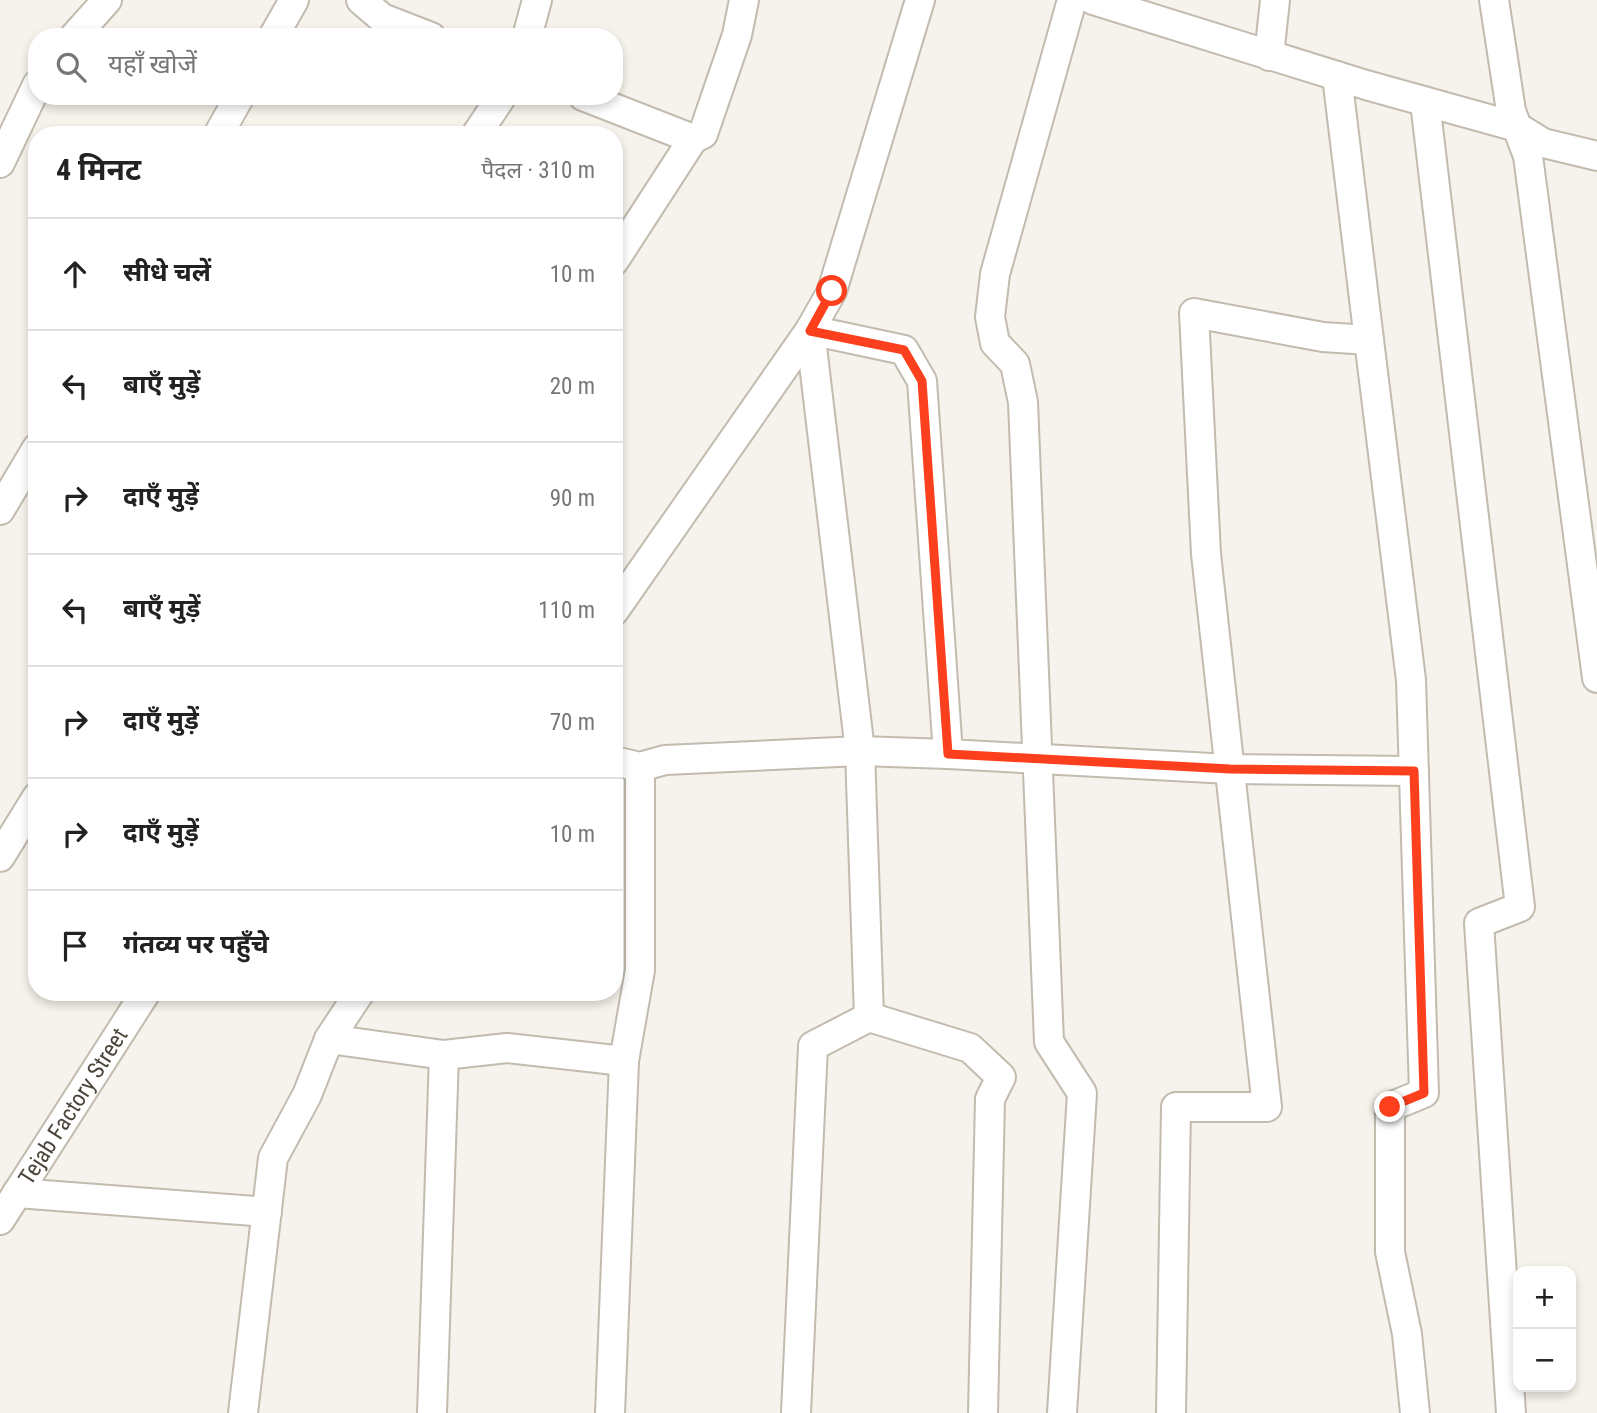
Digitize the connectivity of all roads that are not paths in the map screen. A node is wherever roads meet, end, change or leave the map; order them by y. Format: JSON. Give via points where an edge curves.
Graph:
{"nodes":[{"id":1,"x":107,"y":0,"type":"edge"},
{"id":2,"x":294,"y":0,"type":"edge"},
{"id":3,"x":362,"y":0,"type":"edge"},
{"id":4,"x":537,"y":0,"type":"edge"},
{"id":5,"x":744,"y":0,"type":"edge"},
{"id":6,"x":920,"y":0,"type":"edge"},
{"id":7,"x":1072,"y":0,"type":"edge"},
{"id":8,"x":1093,"y":0,"type":"edge"},
{"id":9,"x":1275,"y":0,"type":"edge"},
{"id":10,"x":1494,"y":0,"type":"edge"},
{"id":11,"x":82,"y":28,"type":"edge"},
{"id":12,"x":278,"y":28,"type":"edge"},
{"id":13,"x":407,"y":28,"type":"edge"},
{"id":14,"x":529,"y":28,"type":"edge"},
{"id":15,"x":1269,"y":55,"type":"junction"},
{"id":16,"x":1337,"y":76,"type":"junction"},
{"id":17,"x":1425,"y":102,"type":"junction"},
{"id":18,"x":28,"y":104,"type":"edge"},
{"id":19,"x":235,"y":105,"type":"edge"},
{"id":20,"x":496,"y":105,"type":"edge"},
{"id":21,"x":606,"y":105,"type":"edge"},
{"id":22,"x":223,"y":126,"type":"edge"},
{"id":23,"x":482,"y":126,"type":"edge"},
{"id":24,"x":1517,"y":127,"type":"junction"},
{"id":25,"x":693,"y":139,"type":"junction"},
{"id":26,"x":1597,"y":156,"type":"edge"},
{"id":27,"x":0,"y":163,"type":"edge"},
{"id":28,"x":623,"y":247,"type":"edge"},
{"id":29,"x":810,"y":331,"type":"junction"},
{"id":30,"x":1369,"y":340,"type":"junction"},
{"id":31,"x":28,"y":463,"type":"edge"},
{"id":32,"x":0,"y":510,"type":"edge"},
{"id":33,"x":623,"y":598,"type":"edge"},
{"id":34,"x":1597,"y":678,"type":"edge"},
{"id":35,"x":860,"y":751,"type":"junction"},
{"id":36,"x":948,"y":754,"type":"junction"},
{"id":37,"x":1037,"y":757,"type":"junction"},
{"id":38,"x":627,"y":764,"type":"edge"},
{"id":39,"x":1230,"y":769,"type":"junction"},
{"id":40,"x":1414,"y":771,"type":"junction"},
{"id":41,"x":28,"y":812,"type":"edge"},
{"id":42,"x":0,"y":857,"type":"edge"},
{"id":43,"x":140,"y":1001,"type":"edge"},
{"id":44,"x":354,"y":1001,"type":"edge"},
{"id":45,"x":869,"y":1017,"type":"junction"},
{"id":46,"x":329,"y":1039,"type":"junction"},
{"id":47,"x":444,"y":1055,"type":"junction"},
{"id":48,"x":624,"y":1061,"type":"junction"},
{"id":49,"x":17,"y":1193,"type":"junction"},
{"id":50,"x":267,"y":1212,"type":"junction"},
{"id":51,"x":0,"y":1220,"type":"edge"},
{"id":52,"x":243,"y":1413,"type":"edge"},
{"id":53,"x":432,"y":1413,"type":"edge"},
{"id":54,"x":610,"y":1413,"type":"edge"},
{"id":55,"x":796,"y":1413,"type":"edge"},
{"id":56,"x":983,"y":1413,"type":"edge"},
{"id":57,"x":1062,"y":1413,"type":"edge"},
{"id":58,"x":1171,"y":1413,"type":"edge"},
{"id":59,"x":1415,"y":1413,"type":"edge"},
{"id":60,"x":1511,"y":1413,"type":"edge"}],
"edges":[{"from":1,"to":11,"type":"street"},
{"from":2,"to":12,"type":"street"},
{"from":3,"to":13,"type":"street","via":[[382,18]]},
{"from":4,"to":14,"type":"street"},
{"from":5,"to":25,"type":"street","via":[[737,35],[703,134]]},
{"from":6,"to":29,"type":"street","via":[[832,291]]},
{"from":7,"to":37,"type":"street","via":[[995,274],[990,317],[995,343],[1015,364],[1023,402]]},
{"from":8,"to":15,"type":"street"},
{"from":9,"to":15,"type":"street"},
{"from":10,"to":24,"type":"street"},
{"from":15,"to":16,"type":"street"},
{"from":16,"to":17,"type":"street"},
{"from":16,"to":30,"type":"street"},
{"from":17,"to":24,"type":"street"},
{"from":17,"to":60,"type":"street","via":[[1520,906],[1479,923]]},
{"from":18,"to":27,"type":"street"},
{"from":19,"to":22,"type":"street"},
{"from":20,"to":23,"type":"street"},
{"from":21,"to":25,"type":"street"},
{"from":24,"to":26,"type":"street","via":[[1543,143]]},
{"from":24,"to":34,"type":"street","via":[[1528,156]]},
{"from":25,"to":28,"type":"street"},
{"from":29,"to":33,"type":"street"},
{"from":29,"to":35,"type":"street"},
{"from":29,"to":36,"type":"street","via":[[904,350],[922,381]]},
{"from":30,"to":39,"type":"street","via":[[1323,337],[1194,313],[1206,554]]},
{"from":30,"to":40,"type":"street","via":[[1411,680]]},
{"from":31,"to":32,"type":"street"},
{"from":35,"to":36,"type":"street"},
{"from":35,"to":38,"type":"street"},
{"from":35,"to":45,"type":"street"},
{"from":36,"to":37,"type":"street"},
{"from":37,"to":39,"type":"street"},
{"from":37,"to":57,"type":"street","via":[[1049,1042],[1082,1093]]},
{"from":38,"to":48,"type":"street","via":[[640,970]]},
{"from":39,"to":40,"type":"street"},
{"from":39,"to":58,"type":"street","via":[[1267,1107],[1176,1107]]},
{"from":40,"to":59,"type":"street","via":[[1424,1093],[1390,1107],[1390,1252],[1407,1334]]},
{"from":41,"to":42,"type":"street"},
{"from":43,"to":49,"type":"street","name":"Tejab Factory Street"},
{"from":44,"to":46,"type":"street"},
{"from":45,"to":55,"type":"street","via":[[813,1046]]},
{"from":45,"to":56,"type":"street","via":[[970,1048],[1001,1077],[990,1100]]},
{"from":46,"to":47,"type":"street"},
{"from":46,"to":50,"type":"street","via":[[307,1095],[273,1158]]},
{"from":47,"to":48,"type":"street","via":[[507,1048]]},
{"from":47,"to":53,"type":"street"},
{"from":48,"to":54,"type":"street"},
{"from":49,"to":50,"type":"street"},
{"from":49,"to":51,"type":"street","name":"Tejab Factory Street"},
{"from":50,"to":52,"type":"street"}]}
